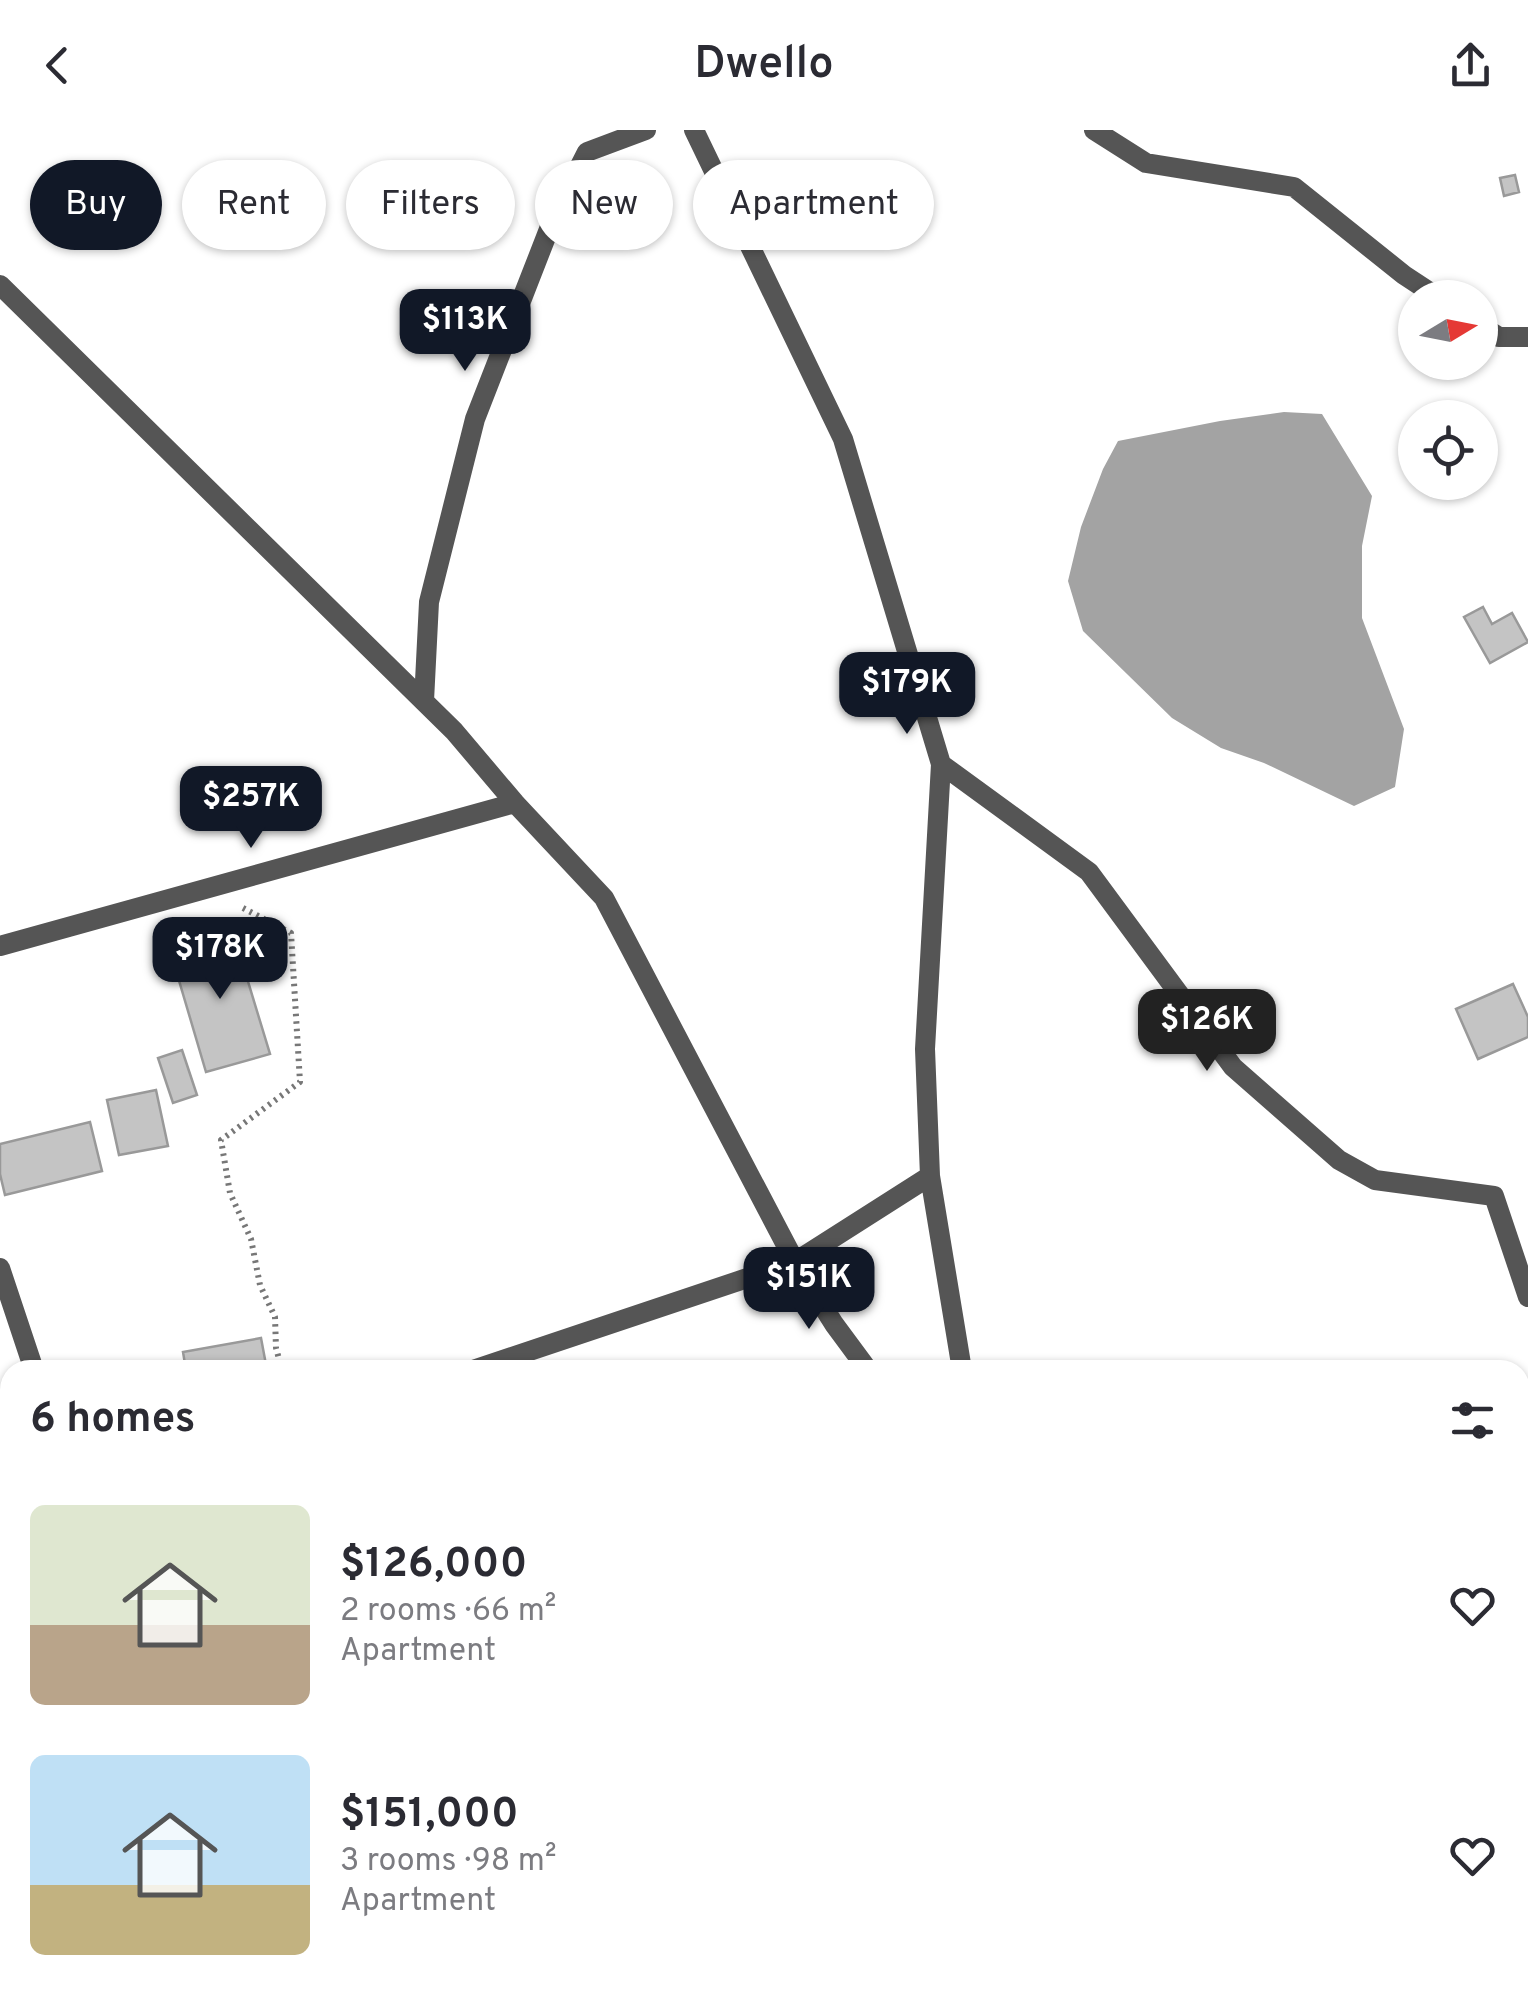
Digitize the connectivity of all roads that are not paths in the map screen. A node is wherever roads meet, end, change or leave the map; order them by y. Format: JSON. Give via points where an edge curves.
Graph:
{"nodes":[{"id":1,"x":646,"y":130,"type":"edge"},
{"id":2,"x":694,"y":130,"type":"edge"},
{"id":3,"x":1094,"y":130,"type":"edge"},
{"id":4,"x":1412,"y":280,"type":"edge"},
{"id":5,"x":0,"y":286,"type":"edge"},
{"id":6,"x":1498,"y":336,"type":"edge"},
{"id":7,"x":1528,"y":336,"type":"edge"},
{"id":8,"x":424,"y":702,"type":"junction"},
{"id":9,"x":941,"y":764,"type":"junction"},
{"id":10,"x":515,"y":804,"type":"junction"},
{"id":11,"x":0,"y":946,"type":"edge"},
{"id":12,"x":930,"y":1176,"type":"junction"},
{"id":13,"x":795,"y":1262,"type":"junction"},
{"id":14,"x":0,"y":1268,"type":"edge"},
{"id":15,"x":1528,"y":1297,"type":"edge"},
{"id":16,"x":31,"y":1360,"type":"edge"},
{"id":17,"x":503,"y":1360,"type":"edge"},
{"id":18,"x":861,"y":1360,"type":"edge"},
{"id":19,"x":960,"y":1360,"type":"edge"}],
"edges":[{"from":1,"to":8,"type":"street","via":[[587,152],[552,219],[482,401],[429,602]]},
{"from":2,"to":9,"type":"street","via":[[843,439]]},
{"from":3,"to":4,"type":"street","via":[[1146,163],[1294,187]]},
{"from":5,"to":8,"type":"street"},
{"from":6,"to":7,"type":"street"},
{"from":8,"to":10,"type":"street"},
{"from":9,"to":12,"type":"street","via":[[924,1049]]},
{"from":9,"to":15,"type":"street","via":[[1089,872],[1233,1067],[1339,1160],[1375,1180],[1494,1196]]},
{"from":10,"to":11,"type":"street"},
{"from":10,"to":13,"type":"street","via":[[604,898]]},
{"from":12,"to":13,"type":"street"},
{"from":12,"to":19,"type":"street"},
{"from":13,"to":17,"type":"street"},
{"from":13,"to":18,"type":"street"},
{"from":14,"to":16,"type":"street"}]}
